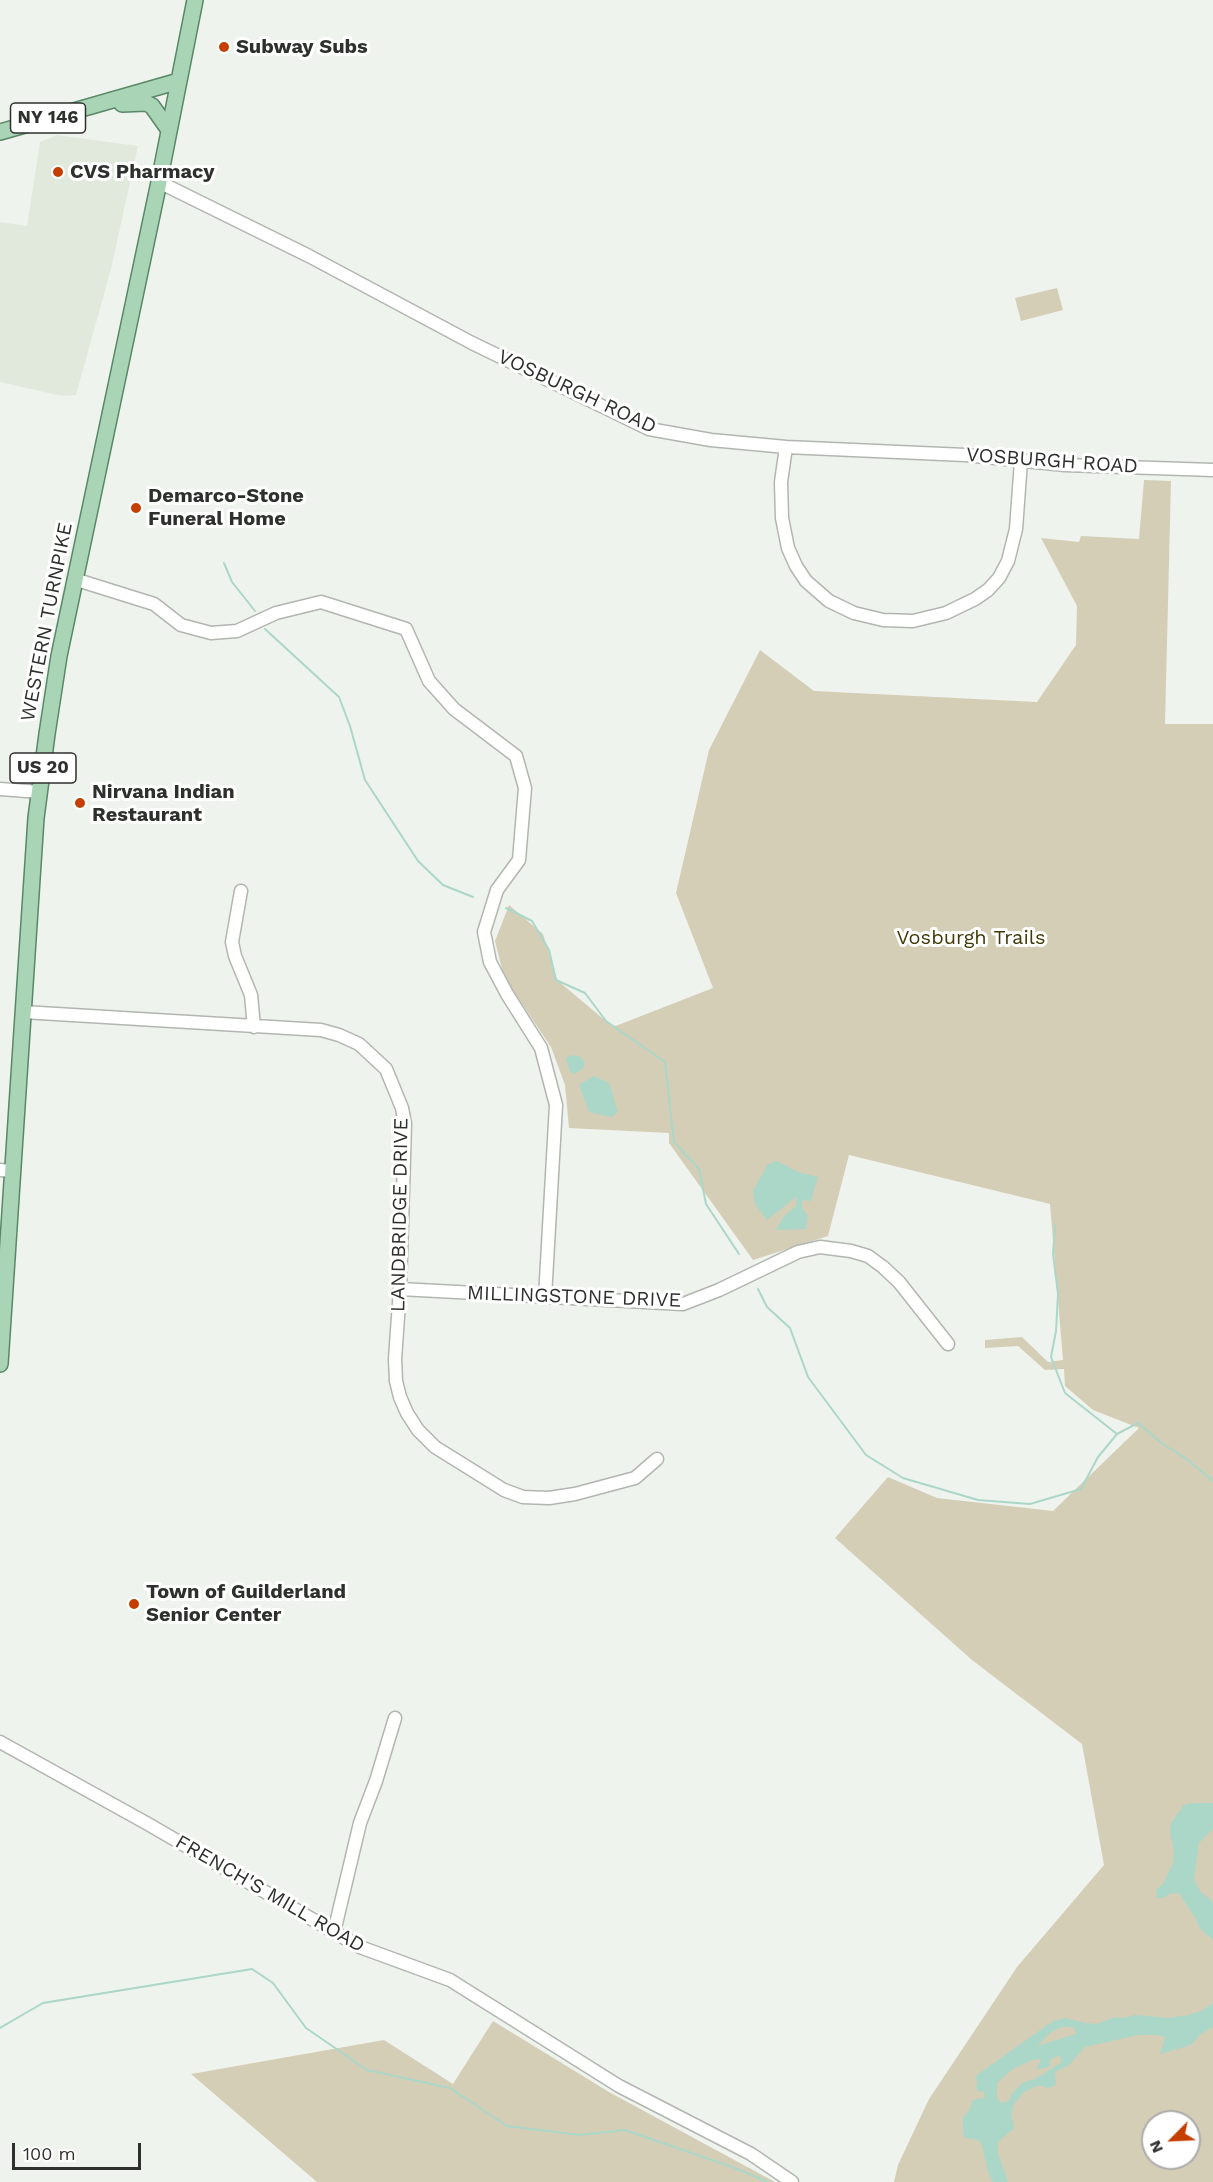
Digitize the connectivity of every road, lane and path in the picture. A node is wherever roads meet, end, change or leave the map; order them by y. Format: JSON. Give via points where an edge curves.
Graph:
{"nodes":[{"id":1,"x":195,"y":0,"type":"edge"},
{"id":2,"x":179,"y":81,"type":"junction"},
{"id":3,"x":97,"y":105,"type":"junction"},
{"id":4,"x":169,"y":130,"type":"junction"},
{"id":5,"x":0,"y":132,"type":"edge"},
{"id":6,"x":159,"y":182,"type":"junction"},
{"id":7,"x":786,"y":447,"type":"junction"},
{"id":8,"x":1021,"y":461,"type":"junction"},
{"id":9,"x":1213,"y":471,"type":"edge"},
{"id":10,"x":75,"y":579,"type":"junction"},
{"id":11,"x":0,"y":789,"type":"edge"},
{"id":12,"x":40,"y":792,"type":"junction"},
{"id":13,"x":241,"y":891,"type":"dead end"},
{"id":14,"x":23,"y":1012,"type":"junction"},
{"id":15,"x":254,"y":1027,"type":"junction"},
{"id":16,"x":6,"y":1170,"type":"edge"},
{"id":17,"x":400,"y":1289,"type":"junction"},
{"id":18,"x":545,"y":1298,"type":"junction"},
{"id":19,"x":948,"y":1344,"type":"dead end"},
{"id":20,"x":0,"y":1364,"type":"edge"},
{"id":21,"x":657,"y":1459,"type":"dead end"},
{"id":22,"x":395,"y":1718,"type":"dead end"},
{"id":23,"x":0,"y":1742,"type":"edge"},
{"id":24,"x":334,"y":1932,"type":"junction"},
{"id":25,"x":792,"y":2182,"type":"edge"}],
"edges":[{"from":1,"to":2,"type":"main road","number":"US 20"},
{"from":2,"to":3,"type":"main road","number":"NY 146"},
{"from":2,"to":4,"type":"main road","number":"US 20"},
{"from":3,"to":4,"type":"main road","via":[[146,103]]},
{"from":3,"to":5,"type":"main road","number":"NY 146"},
{"from":4,"to":6,"type":"main road","number":"US 20"},
{"from":6,"to":7,"type":"street","name":"VOSBURGH ROAD","via":[[472,343],[650,429]]},
{"from":6,"to":10,"type":"main road","name":"WESTERN TURNPIKE","number":"US 20"},
{"from":7,"to":8,"type":"street","name":"VOSBURGH ROAD"},
{"from":7,"to":8,"type":"street","via":[[782,518],[796,566],[806,581],[829,601],[854,613],[884,620],[913,621],[946,613],[975,599],[999,578],[1017,529]]},
{"from":8,"to":9,"type":"street","name":"VOSBURGH ROAD"},
{"from":10,"to":12,"type":"main road","name":"WESTERN TURNPIKE","number":"US 20","via":[[59,656]]},
{"from":10,"to":18,"type":"street","via":[[154,604],[181,625],[211,633],[237,631],[276,613],[321,602],[406,629],[429,681],[454,709],[516,756],[525,788],[519,860],[496,890],[484,932],[490,962],[541,1048],[556,1104]]},
{"from":11,"to":12,"type":"street"},
{"from":12,"to":14,"type":"main road","name":"WESTERN TURNPIKE","number":"US 20"},
{"from":13,"to":15,"type":"street","via":[[232,942],[251,995]]},
{"from":14,"to":15,"type":"street","name":"LANDBRIDGE DRIVE"},
{"from":14,"to":16,"type":"main road","name":"WESTERN TURNPIKE","number":"US 20"},
{"from":15,"to":17,"type":"street","name":"LANDBRIDGE DRIVE","via":[[321,1030],[339,1035],[359,1044],[387,1069],[405,1124]]},
{"from":16,"to":20,"type":"main road","name":"WESTERN TURNPIKE","number":"US 20"},
{"from":17,"to":18,"type":"street","name":"MILLINGSTONE DRIVE"},
{"from":17,"to":21,"type":"street","name":"LANDBRIDGE DRIVE","via":[[396,1381],[406,1413],[435,1447],[504,1490],[523,1497],[575,1494],[636,1478]]},
{"from":18,"to":19,"type":"street","name":"MILLINGSTONE DRIVE","via":[[683,1304],[798,1252],[820,1247],[868,1256],[883,1266]]},
{"from":22,"to":24,"type":"street","via":[[360,1822]]},
{"from":23,"to":24,"type":"street","name":"FRENCH'S MILL ROAD"},
{"from":24,"to":25,"type":"street","name":"FRENCH'S MILL ROAD","via":[[360,1947],[450,1980],[619,2086],[751,2154]]}]}
